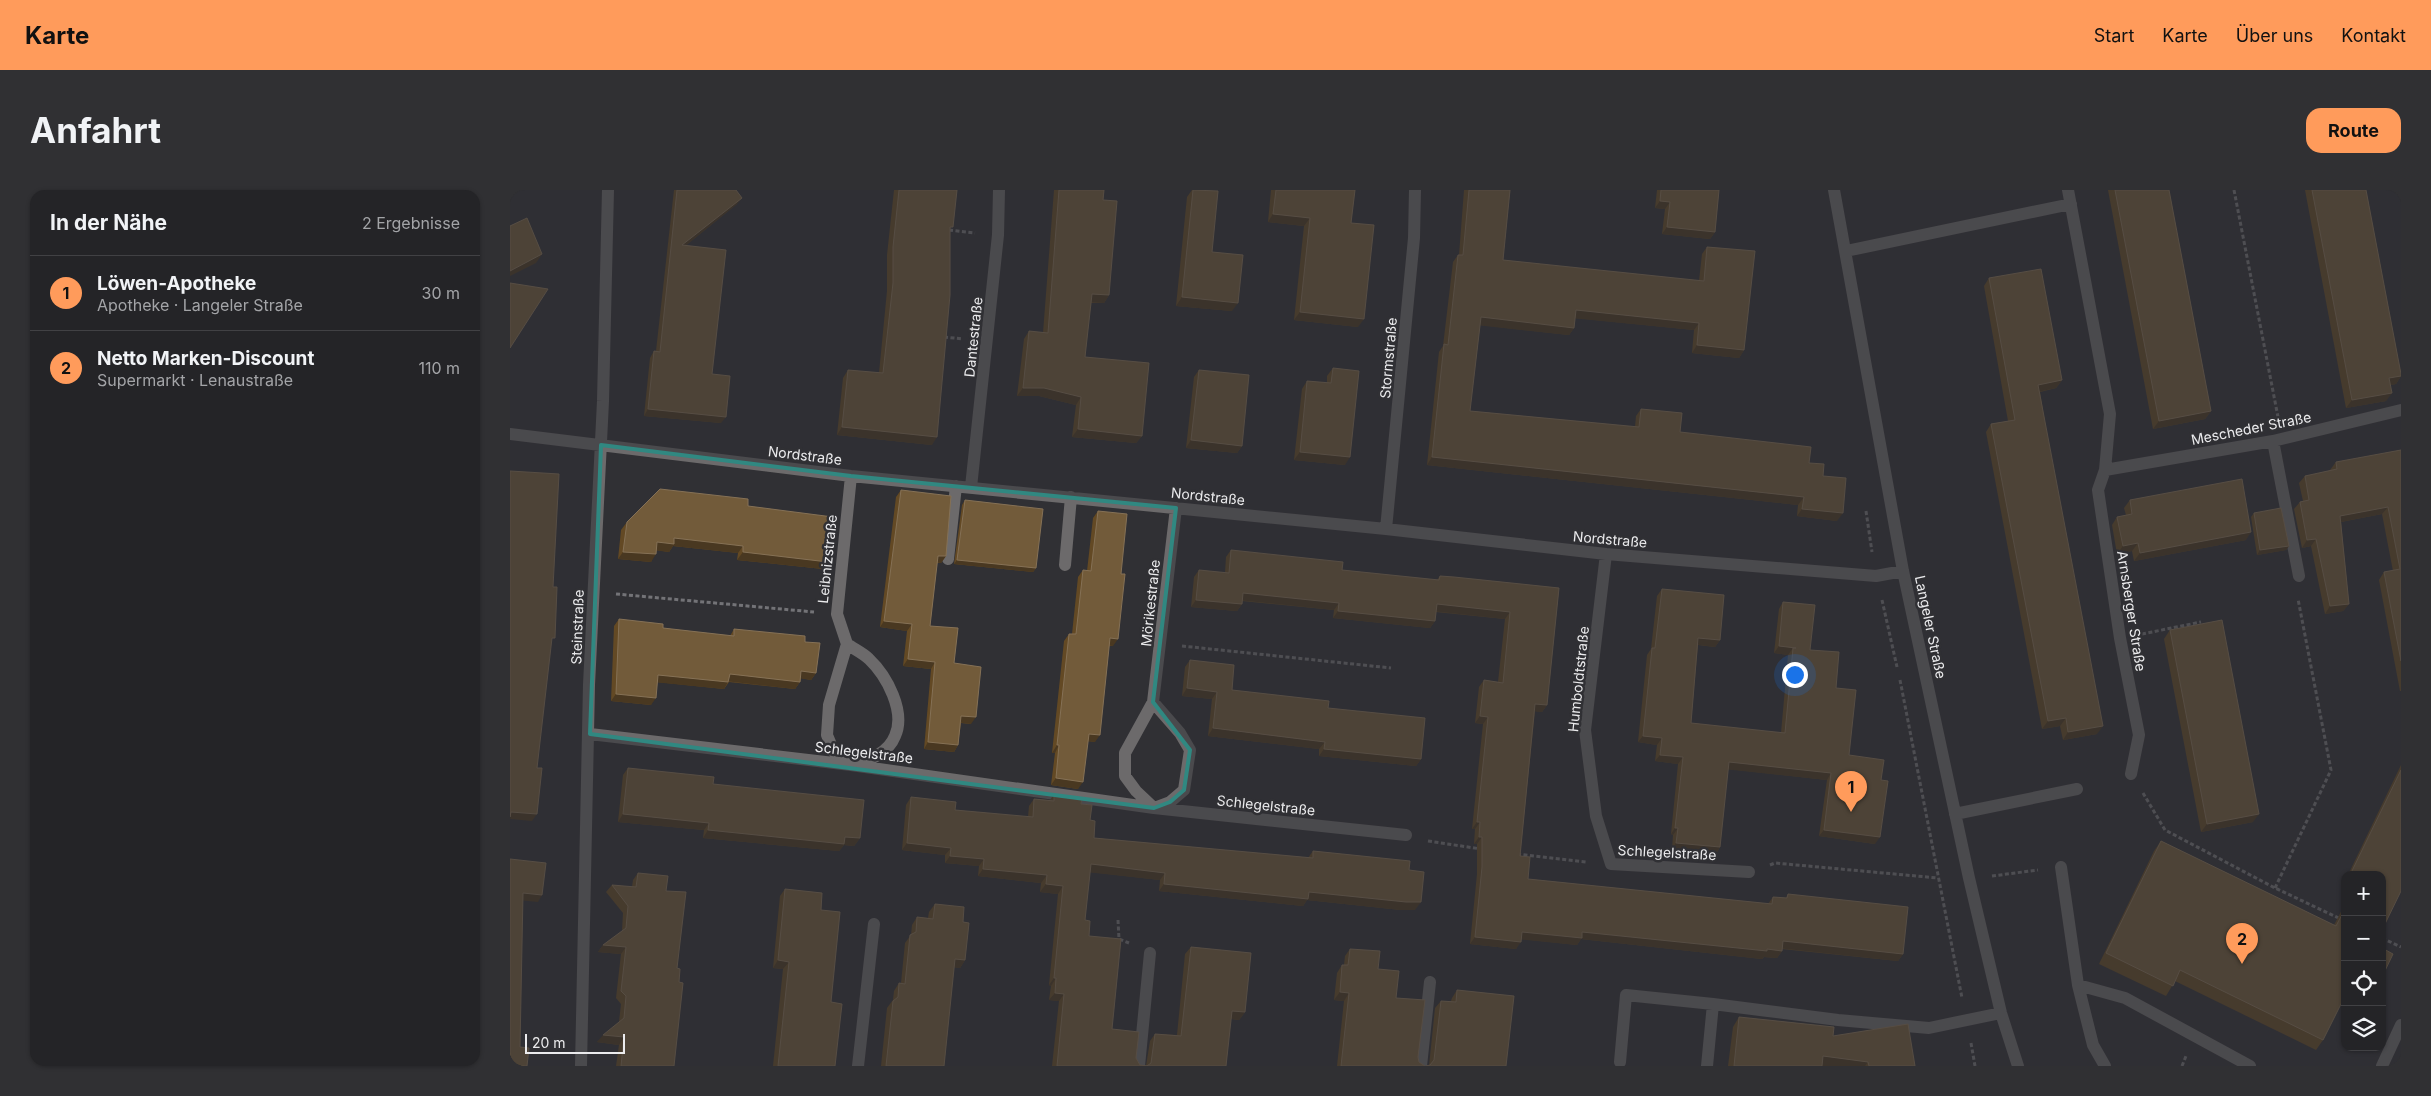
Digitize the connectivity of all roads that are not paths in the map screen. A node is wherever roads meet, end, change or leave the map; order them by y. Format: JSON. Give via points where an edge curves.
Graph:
{"nodes":[{"id":1,"x":608,"y":190,"type":"edge"},
{"id":2,"x":999,"y":190,"type":"edge"},
{"id":3,"x":1415,"y":190,"type":"edge"},
{"id":4,"x":1834,"y":190,"type":"edge"},
{"id":5,"x":2068,"y":190,"type":"edge"},
{"id":6,"x":2071,"y":204,"type":"junction"},
{"id":7,"x":1846,"y":251,"type":"junction"},
{"id":8,"x":2401,"y":410,"type":"edge"},
{"id":9,"x":510,"y":434,"type":"edge"},
{"id":10,"x":2276,"y":440,"type":"junction"},
{"id":11,"x":601,"y":445,"type":"junction"},
{"id":12,"x":2105,"y":470,"type":"junction"},
{"id":13,"x":851,"y":476,"type":"junction"},
{"id":14,"x":956,"y":486,"type":"junction"},
{"id":15,"x":971,"y":487,"type":"junction"},
{"id":16,"x":1071,"y":497,"type":"junction"},
{"id":17,"x":1176,"y":508,"type":"junction"},
{"id":18,"x":1386,"y":528,"type":"junction"},
{"id":19,"x":1606,"y":554,"type":"junction"},
{"id":20,"x":948,"y":558,"type":"edge"},
{"id":21,"x":1065,"y":565,"type":"dead end"},
{"id":22,"x":1903,"y":571,"type":"junction"},
{"id":23,"x":2299,"y":576,"type":"dead end"},
{"id":24,"x":847,"y":644,"type":"junction"},
{"id":25,"x":1153,"y":702,"type":"junction"},
{"id":26,"x":590,"y":734,"type":"junction"},
{"id":27,"x":851,"y":765,"type":"junction"},
{"id":28,"x":2131,"y":774,"type":"road end"},
{"id":29,"x":2077,"y":789,"type":"dead end"},
{"id":30,"x":1154,"y":808,"type":"junction"},
{"id":31,"x":1955,"y":814,"type":"junction"},
{"id":32,"x":1406,"y":835,"type":"road end"},
{"id":33,"x":1611,"y":864,"type":"joint"},
{"id":34,"x":2061,"y":867,"type":"dead end"},
{"id":35,"x":1749,"y":872,"type":"road end"},
{"id":36,"x":874,"y":924,"type":"dead end"},
{"id":37,"x":1150,"y":953,"type":"dead end"},
{"id":38,"x":1430,"y":982,"type":"dead end"},
{"id":39,"x":2078,"y":985,"type":"junction"},
{"id":40,"x":1713,"y":1004,"type":"junction"},
{"id":41,"x":2001,"y":1013,"type":"junction"},
{"id":42,"x":2401,"y":1024,"type":"edge"},
{"id":43,"x":1620,"y":1062,"type":"dead end"},
{"id":44,"x":581,"y":1066,"type":"edge"},
{"id":45,"x":858,"y":1066,"type":"edge"},
{"id":46,"x":1139,"y":1066,"type":"edge"},
{"id":47,"x":1421,"y":1066,"type":"edge"},
{"id":48,"x":1707,"y":1066,"type":"edge"},
{"id":49,"x":2018,"y":1066,"type":"edge"},
{"id":50,"x":2105,"y":1066,"type":"edge"},
{"id":51,"x":2250,"y":1066,"type":"edge"},
{"id":52,"x":2382,"y":1066,"type":"edge"}],
"edges":[{"from":1,"to":11,"type":"street","name":"Steinstraße"},
{"from":2,"to":15,"type":"street","name":"Dantestraße","via":[[998,235]]},
{"from":3,"to":18,"type":"street","name":"Stormstraße","via":[[1414,238]]},
{"from":4,"to":7,"type":"street","name":"Langeler Straße"},
{"from":5,"to":6,"type":"street","name":"Arnsberger Straße"},
{"from":6,"to":7,"type":"street"},
{"from":6,"to":12,"type":"street","name":"Arnsberger Straße","via":[[2110,414]]},
{"from":7,"to":22,"type":"street","name":"Langeler Straße"},
{"from":8,"to":10,"type":"street","name":"Mescheder Straße"},
{"from":9,"to":11,"type":"street","name":"Nordstraße"},
{"from":10,"to":12,"type":"street","name":"Mescheder Straße"},
{"from":10,"to":23,"type":"street"},
{"from":11,"to":13,"type":"street","name":"Nordstraße"},
{"from":11,"to":26,"type":"street","name":"Steinstraße"},
{"from":12,"to":28,"type":"street","name":"Arnsberger Straße","via":[[2098,490],[2120,638],[2140,735]]},
{"from":13,"to":14,"type":"street","name":"Nordstraße"},
{"from":13,"to":24,"type":"street","name":"Leibnizstraße","via":[[837,614]]},
{"from":14,"to":15,"type":"street","name":"Nordstraße"},
{"from":14,"to":20,"type":"street"},
{"from":15,"to":16,"type":"street","name":"Nordstraße"},
{"from":16,"to":17,"type":"street","name":"Nordstraße"},
{"from":16,"to":21,"type":"street"},
{"from":17,"to":18,"type":"street","name":"Nordstraße"},
{"from":17,"to":25,"type":"street","name":"Mörikestraße"},
{"from":18,"to":19,"type":"street","name":"Nordstraße"},
{"from":19,"to":22,"type":"street","name":"Nordstraße","via":[[1867,575]]},
{"from":19,"to":33,"type":"street","name":"Humboldtstraße","via":[[1585,730],[1596,816]]},
{"from":22,"to":31,"type":"street","name":"Langeler Straße"},
{"from":24,"to":27,"type":"street","via":[[829,705],[828,735],[834,752]]},
{"from":24,"to":27,"type":"street","via":[[869,659],[886,679],[898,706],[896,736],[887,748],[872,760]]},
{"from":25,"to":30,"type":"street","name":"Mörikestraße","via":[[1125,752],[1125,776]]},
{"from":25,"to":30,"type":"street","via":[[1180,732],[1190,750],[1184,790],[1170,802]]},
{"from":26,"to":27,"type":"street","name":"Schlegelstraße"},
{"from":26,"to":44,"type":"street","name":"Steinstraße"},
{"from":27,"to":30,"type":"street","name":"Schlegelstraße"},
{"from":29,"to":31,"type":"street"},
{"from":30,"to":32,"type":"street","name":"Schlegelstraße"},
{"from":31,"to":41,"type":"street","name":"Langeler Straße"},
{"from":33,"to":35,"type":"street","name":"Schlegelstraße"},
{"from":34,"to":39,"type":"street"},
{"from":36,"to":45,"type":"street"},
{"from":37,"to":46,"type":"street"},
{"from":38,"to":47,"type":"street"},
{"from":39,"to":50,"type":"street","via":[[2093,1045]]},
{"from":39,"to":51,"type":"street","via":[[2125,998]]},
{"from":40,"to":41,"type":"street","via":[[1929,1028]]},
{"from":40,"to":43,"type":"street","via":[[1626,995]]},
{"from":40,"to":48,"type":"street"},
{"from":41,"to":49,"type":"street","name":"Langeler Straße"},
{"from":42,"to":52,"type":"street"}]}
